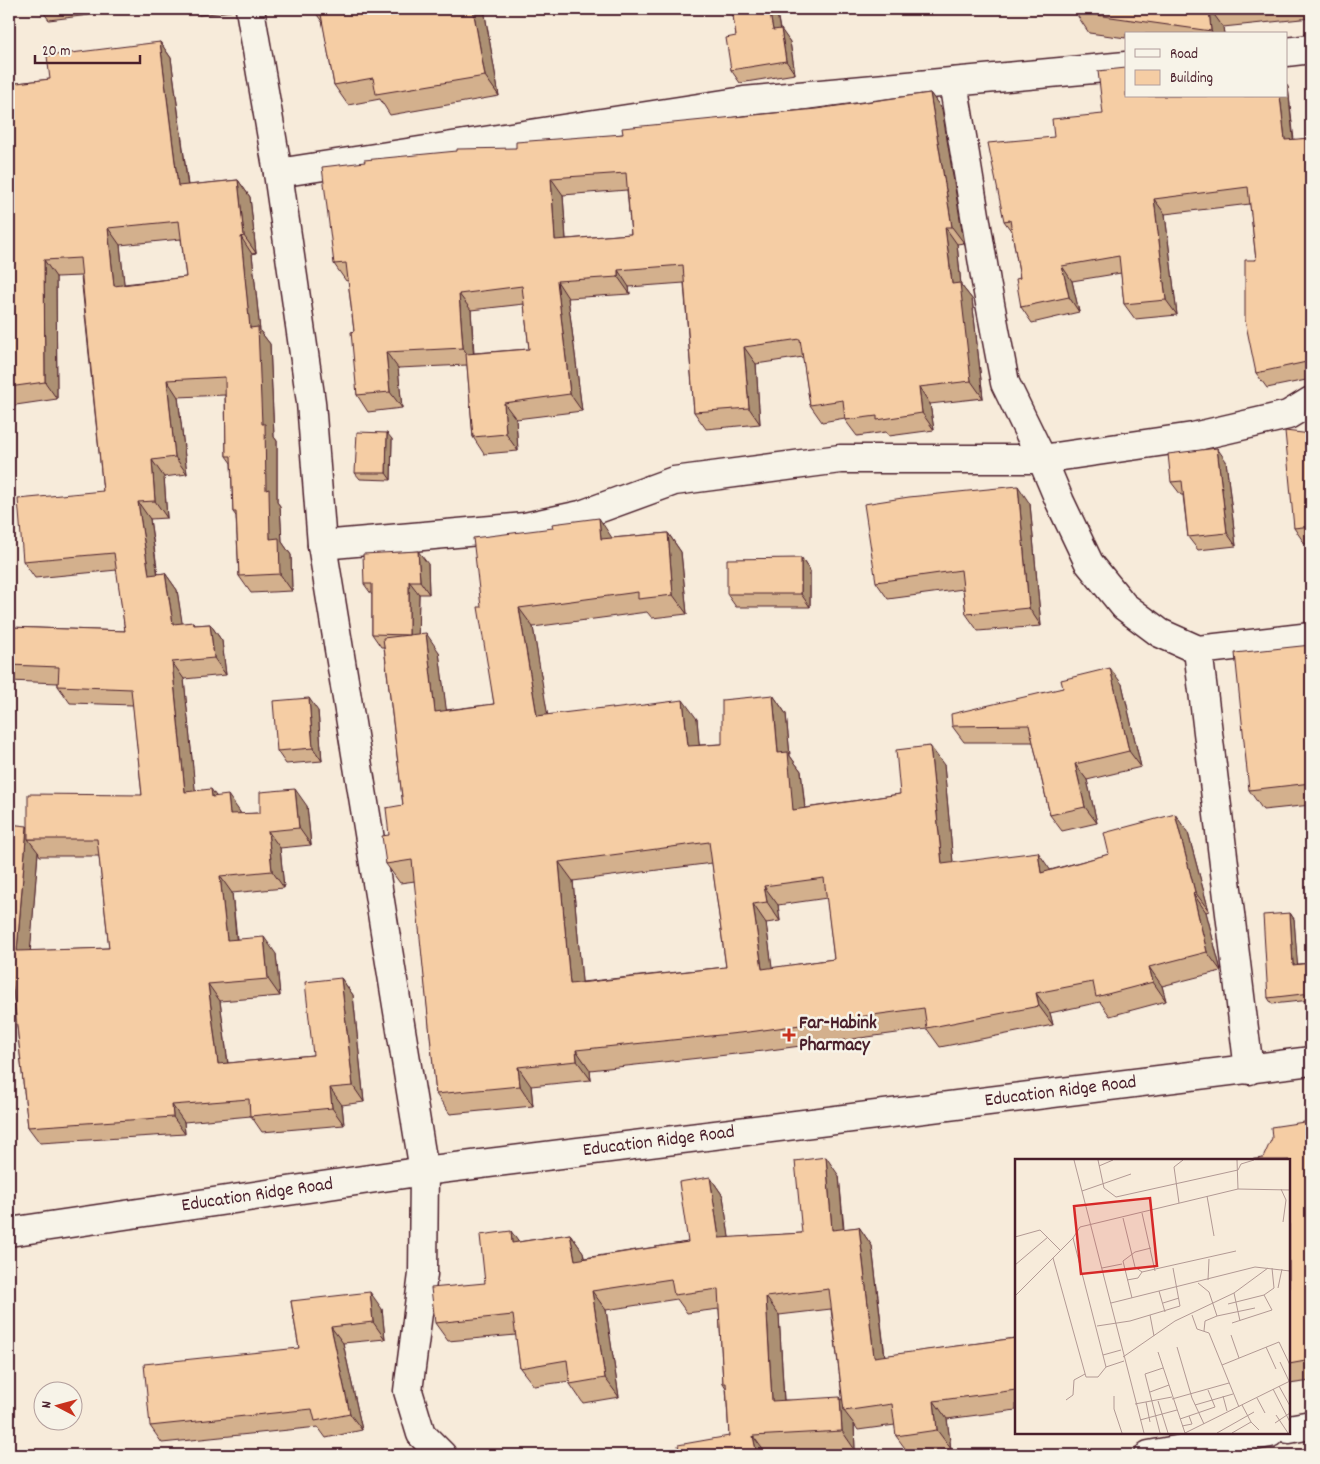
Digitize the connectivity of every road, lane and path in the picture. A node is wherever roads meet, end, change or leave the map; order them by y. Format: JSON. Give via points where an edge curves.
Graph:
{"nodes":[{"id":1,"x":250,"y":9,"type":"edge"},
{"id":2,"x":1311,"y":49,"type":"edge"},
{"id":3,"x":1288,"y":52,"type":"edge"},
{"id":4,"x":1125,"y":66,"type":"edge"},
{"id":5,"x":953,"y":82,"type":"junction"},
{"id":6,"x":278,"y":173,"type":"junction"},
{"id":7,"x":1311,"y":401,"type":"edge"},
{"id":8,"x":1042,"y":459,"type":"junction"},
{"id":9,"x":322,"y":545,"type":"junction"},
{"id":10,"x":1311,"y":636,"type":"edge"},
{"id":11,"x":1198,"y":650,"type":"junction"},
{"id":12,"x":1311,"y":1061,"type":"edge"},
{"id":13,"x":1249,"y":1070,"type":"junction"},
{"id":14,"x":424,"y":1171,"type":"junction"},
{"id":15,"x":9,"y":1232,"type":"edge"},
{"id":16,"x":1311,"y":1425,"type":"edge"},
{"id":17,"x":1290,"y":1429,"type":"edge"},
{"id":18,"x":1264,"y":1434,"type":"edge"},
{"id":19,"x":442,"y":1455,"type":"edge"},
{"id":20,"x":1149,"y":1455,"type":"edge"}],
"edges":[{"from":1,"to":6,"type":"street"},
{"from":2,"to":3,"type":"street"},
{"from":4,"to":5,"type":"street"},
{"from":5,"to":6,"type":"street","via":[[744,101]]},
{"from":5,"to":8,"type":"street","via":[[1005,383]]},
{"from":6,"to":9,"type":"street","via":[[311,402]]},
{"from":7,"to":8,"type":"street","via":[[1288,415],[1193,437]]},
{"from":8,"to":9,"type":"street","via":[[840,459],[674,481],[581,514],[525,527]]},
{"from":8,"to":11,"type":"street","via":[[1090,563],[1124,606],[1160,633]]},
{"from":9,"to":14,"type":"street"},
{"from":10,"to":11,"type":"street"},
{"from":11,"to":13,"type":"street"},
{"from":12,"to":13,"type":"street","name":"Education Ridge Road"},
{"from":13,"to":14,"type":"street","name":"Education Ridge Road"},
{"from":14,"to":15,"type":"street","name":"Education Ridge Road"},
{"from":14,"to":19,"type":"street","via":[[423,1274],[408,1391],[421,1434]]},
{"from":16,"to":17,"type":"street"},
{"from":18,"to":20,"type":"street"}]}
